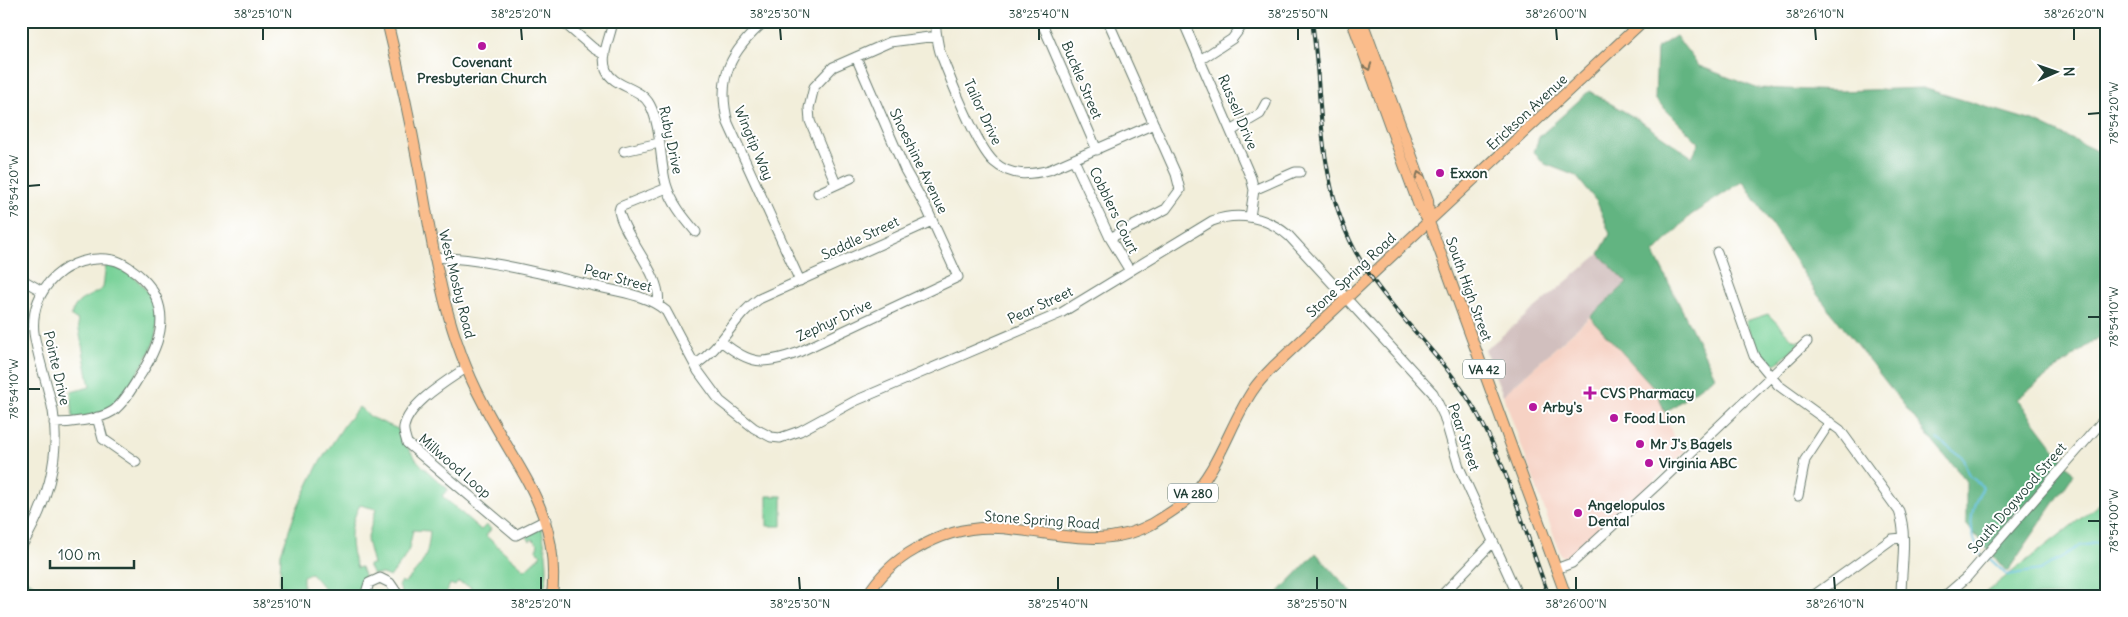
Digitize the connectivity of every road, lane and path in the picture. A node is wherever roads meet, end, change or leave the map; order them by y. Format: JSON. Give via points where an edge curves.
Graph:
{"nodes":[{"id":1,"x":387,"y":21,"type":"edge"},
{"id":2,"x":562,"y":21,"type":"edge"},
{"id":3,"x":613,"y":21,"type":"edge"},
{"id":4,"x":765,"y":21,"type":"edge"},
{"id":5,"x":935,"y":21,"type":"edge"},
{"id":6,"x":1108,"y":21,"type":"edge"},
{"id":7,"x":1183,"y":21,"type":"edge"},
{"id":8,"x":1352,"y":21,"type":"edge"},
{"id":9,"x":1362,"y":21,"type":"edge"},
{"id":10,"x":1643,"y":21,"type":"edge"},
{"id":11,"x":1042,"y":22,"type":"edge"},
{"id":12,"x":1241,"y":27,"type":"dead end"},
{"id":13,"x":937,"y":36,"type":"junction"},
{"id":14,"x":605,"y":55,"type":"junction"},
{"id":15,"x":856,"y":57,"type":"junction"},
{"id":16,"x":1200,"y":60,"type":"junction"},
{"id":17,"x":1266,"y":103,"type":"dead end"},
{"id":18,"x":1154,"y":124,"type":"junction"},
{"id":19,"x":1231,"y":131,"type":"junction"},
{"id":20,"x":659,"y":143,"type":"junction"},
{"id":21,"x":1096,"y":150,"type":"junction"},
{"id":22,"x":624,"y":151,"type":"dead end"},
{"id":23,"x":1074,"y":160,"type":"junction"},
{"id":24,"x":1300,"y":172,"type":"dead end"},
{"id":25,"x":850,"y":178,"type":"dead end"},
{"id":26,"x":836,"y":184,"type":"junction"},
{"id":27,"x":668,"y":188,"type":"junction"},
{"id":28,"x":1254,"y":190,"type":"junction"},
{"id":29,"x":818,"y":192,"type":"dead end"},
{"id":30,"x":1250,"y":217,"type":"junction"},
{"id":31,"x":932,"y":221,"type":"junction"},
{"id":32,"x":1429,"y":222,"type":"junction"},
{"id":33,"x":696,"y":232,"type":"dead end"},
{"id":34,"x":1110,"y":238,"type":"junction"},
{"id":35,"x":1718,"y":252,"type":"dead end"},
{"id":36,"x":434,"y":257,"type":"junction"},
{"id":37,"x":1130,"y":272,"type":"junction"},
{"id":38,"x":958,"y":277,"type":"joint"},
{"id":39,"x":21,"y":279,"type":"edge"},
{"id":40,"x":800,"y":281,"type":"junction"},
{"id":41,"x":42,"y":291,"type":"junction"},
{"id":42,"x":1346,"y":298,"type":"junction"},
{"id":43,"x":658,"y":305,"type":"junction"},
{"id":44,"x":722,"y":342,"type":"junction"},
{"id":45,"x":1807,"y":342,"type":"dead end"},
{"id":46,"x":695,"y":365,"type":"junction"},
{"id":47,"x":466,"y":368,"type":"junction"},
{"id":48,"x":1770,"y":377,"type":"junction"},
{"id":49,"x":2107,"y":416,"type":"edge"},
{"id":50,"x":97,"y":417,"type":"junction"},
{"id":51,"x":1830,"y":422,"type":"junction"},
{"id":52,"x":54,"y":423,"type":"junction"},
{"id":53,"x":136,"y":462,"type":"dead end"},
{"id":54,"x":1798,"y":496,"type":"dead end"},
{"id":55,"x":546,"y":520,"type":"junction"},
{"id":56,"x":1902,"y":538,"type":"junction"},
{"id":57,"x":1492,"y":543,"type":"junction"},
{"id":58,"x":21,"y":547,"type":"edge"},
{"id":59,"x":1556,"y":569,"type":"junction"},
{"id":60,"x":365,"y":596,"type":"edge"},
{"id":61,"x":399,"y":596,"type":"edge"},
{"id":62,"x":552,"y":596,"type":"edge"},
{"id":63,"x":867,"y":596,"type":"edge"},
{"id":64,"x":1441,"y":596,"type":"edge"},
{"id":65,"x":1518,"y":596,"type":"edge"},
{"id":66,"x":1566,"y":596,"type":"edge"},
{"id":67,"x":1813,"y":596,"type":"edge"},
{"id":68,"x":1901,"y":596,"type":"edge"},
{"id":69,"x":1945,"y":596,"type":"edge"}],
"edges":[{"from":1,"to":36,"type":"main road","name":"West Mosby Road"},
{"from":2,"to":14,"type":"street"},
{"from":3,"to":14,"type":"street","name":"Ruby Drive"},
{"from":4,"to":40,"type":"street","name":"Wingtip Way","via":[[748,35],[730,62],[725,76],[723,105],[728,123]]},
{"from":5,"to":13,"type":"street","name":"Tailor Drive"},
{"from":6,"to":18,"type":"street"},
{"from":7,"to":16,"type":"street","name":"Russell Drive"},
{"from":8,"to":32,"type":"main road","name":"South High Street","number":"VA 42","one_way":true,"via":[[1420,206]]},
{"from":32,"to":9,"type":"main road","number":"VA 42","one_way":true,"via":[[1428,200]]},
{"from":10,"to":32,"type":"main road","name":"Erickson Avenue"},
{"from":11,"to":21,"type":"street","name":"Buckle Street"},
{"from":12,"to":16,"type":"street","via":[[1232,39]]},
{"from":13,"to":15,"type":"street","via":[[890,42]]},
{"from":13,"to":23,"type":"street","name":"Tailor Drive","via":[[940,51],[977,136],[995,163],[1010,172],[1031,175]]},
{"from":14,"to":20,"type":"street","name":"Ruby Drive","via":[[610,77],[647,99],[654,113]]},
{"from":15,"to":26,"type":"street","via":[[822,76],[810,97],[810,120]]},
{"from":15,"to":31,"type":"street","name":"Shoeshine Avenue","via":[[905,170]]},
{"from":16,"to":19,"type":"street","name":"Russell Drive"},
{"from":17,"to":19,"type":"street","via":[[1260,114]]},
{"from":18,"to":21,"type":"street","name":"Tailor Drive"},
{"from":18,"to":34,"type":"street","via":[[1180,190],[1166,209]]},
{"from":19,"to":28,"type":"street","name":"Russell Drive"},
{"from":20,"to":22,"type":"street"},
{"from":20,"to":27,"type":"street","name":"Ruby Drive"},
{"from":21,"to":23,"type":"street","name":"Tailor Drive"},
{"from":23,"to":34,"type":"street","name":"Cobblers Court"},
{"from":24,"to":28,"type":"street"},
{"from":25,"to":26,"type":"street"},
{"from":26,"to":29,"type":"street"},
{"from":27,"to":33,"type":"street"},
{"from":27,"to":43,"type":"street","name":"Ruby Drive","via":[[624,205],[619,211],[652,276],[658,292]]},
{"from":28,"to":30,"type":"street","name":"Russell Drive"},
{"from":30,"to":37,"type":"street","name":"Pear Street","via":[[1212,221]]},
{"from":30,"to":42,"type":"street","name":"Pear Street","via":[[1279,228]]},
{"from":31,"to":38,"type":"street","name":"Shoeshine Avenue"},
{"from":31,"to":40,"type":"street","name":"Saddle Street"},
{"from":32,"to":42,"type":"main road","name":"Stone Spring Road","number":"VA 280"},
{"from":32,"to":59,"type":"main road","name":"South High Street","number":"VA 42"},
{"from":34,"to":37,"type":"street","name":"Cobblers Court"},
{"from":35,"to":48,"type":"street","via":[[1751,350]]},
{"from":36,"to":43,"type":"street","name":"Pear Street","via":[[510,265]]},
{"from":36,"to":47,"type":"main road","name":"West Mosby Road"},
{"from":37,"to":46,"type":"street","name":"Pear Street","via":[[1060,313],[855,401],[800,431],[780,438],[754,428],[720,401]]},
{"from":38,"to":44,"type":"street","name":"Zephyr Drive","via":[[776,361],[755,361],[737,354]]},
{"from":39,"to":41,"type":"street"},
{"from":40,"to":44,"type":"street","name":"Saddle Street","via":[[749,306]]},
{"from":41,"to":50,"type":"street","name":"Pointe Drive","via":[[57,274],[74,264],[86,260],[114,260],[136,272],[156,298],[162,328],[147,365],[113,411]]},
{"from":41,"to":52,"type":"street","name":"Pointe Drive","via":[[33,327]]},
{"from":42,"to":57,"type":"street","name":"Pear Street","via":[[1436,398],[1459,467]]},
{"from":42,"to":63,"type":"main road","name":"Stone Spring Road","number":"VA 280","via":[[1272,367],[1254,389],[1211,470],[1190,498],[1170,513],[1134,531],[1102,538],[1071,538],[999,528],[948,534],[928,542],[893,564]]},
{"from":43,"to":46,"type":"street","name":"Pear Street","via":[[666,311]]},
{"from":44,"to":46,"type":"street","name":"Saddle Street"},
{"from":45,"to":48,"type":"street"},
{"from":47,"to":55,"type":"main road","name":"West Mosby Road","via":[[533,489]]},
{"from":47,"to":55,"type":"street","name":"Millwood Loop","via":[[434,389],[410,414],[403,428],[407,443],[516,535]]},
{"from":48,"to":51,"type":"street"},
{"from":48,"to":59,"type":"street","via":[[1572,563]]},
{"from":49,"to":69,"type":"street","name":"South Dogwood Street","via":[[1967,577]]},
{"from":50,"to":52,"type":"street","name":"Pointe Drive"},
{"from":50,"to":53,"type":"street","via":[[103,439]]},
{"from":51,"to":54,"type":"street","via":[[1805,460]]},
{"from":51,"to":56,"type":"street","via":[[1847,438],[1899,511]]},
{"from":52,"to":58,"type":"street","name":"Pointe Drive","via":[[53,460],[47,490],[37,518]]},
{"from":55,"to":62,"type":"main road","name":"West Mosby Road","via":[[552,553]]},
{"from":56,"to":67,"type":"street","via":[[1892,539]]},
{"from":56,"to":68,"type":"street"},
{"from":57,"to":64,"type":"street"},
{"from":57,"to":65,"type":"street","name":"Pear Street"},
{"from":59,"to":66,"type":"main road","name":"South High Street","number":"VA 42"},
{"from":60,"to":61,"type":"street","via":[[369,583],[380,578],[392,585]]}]}
